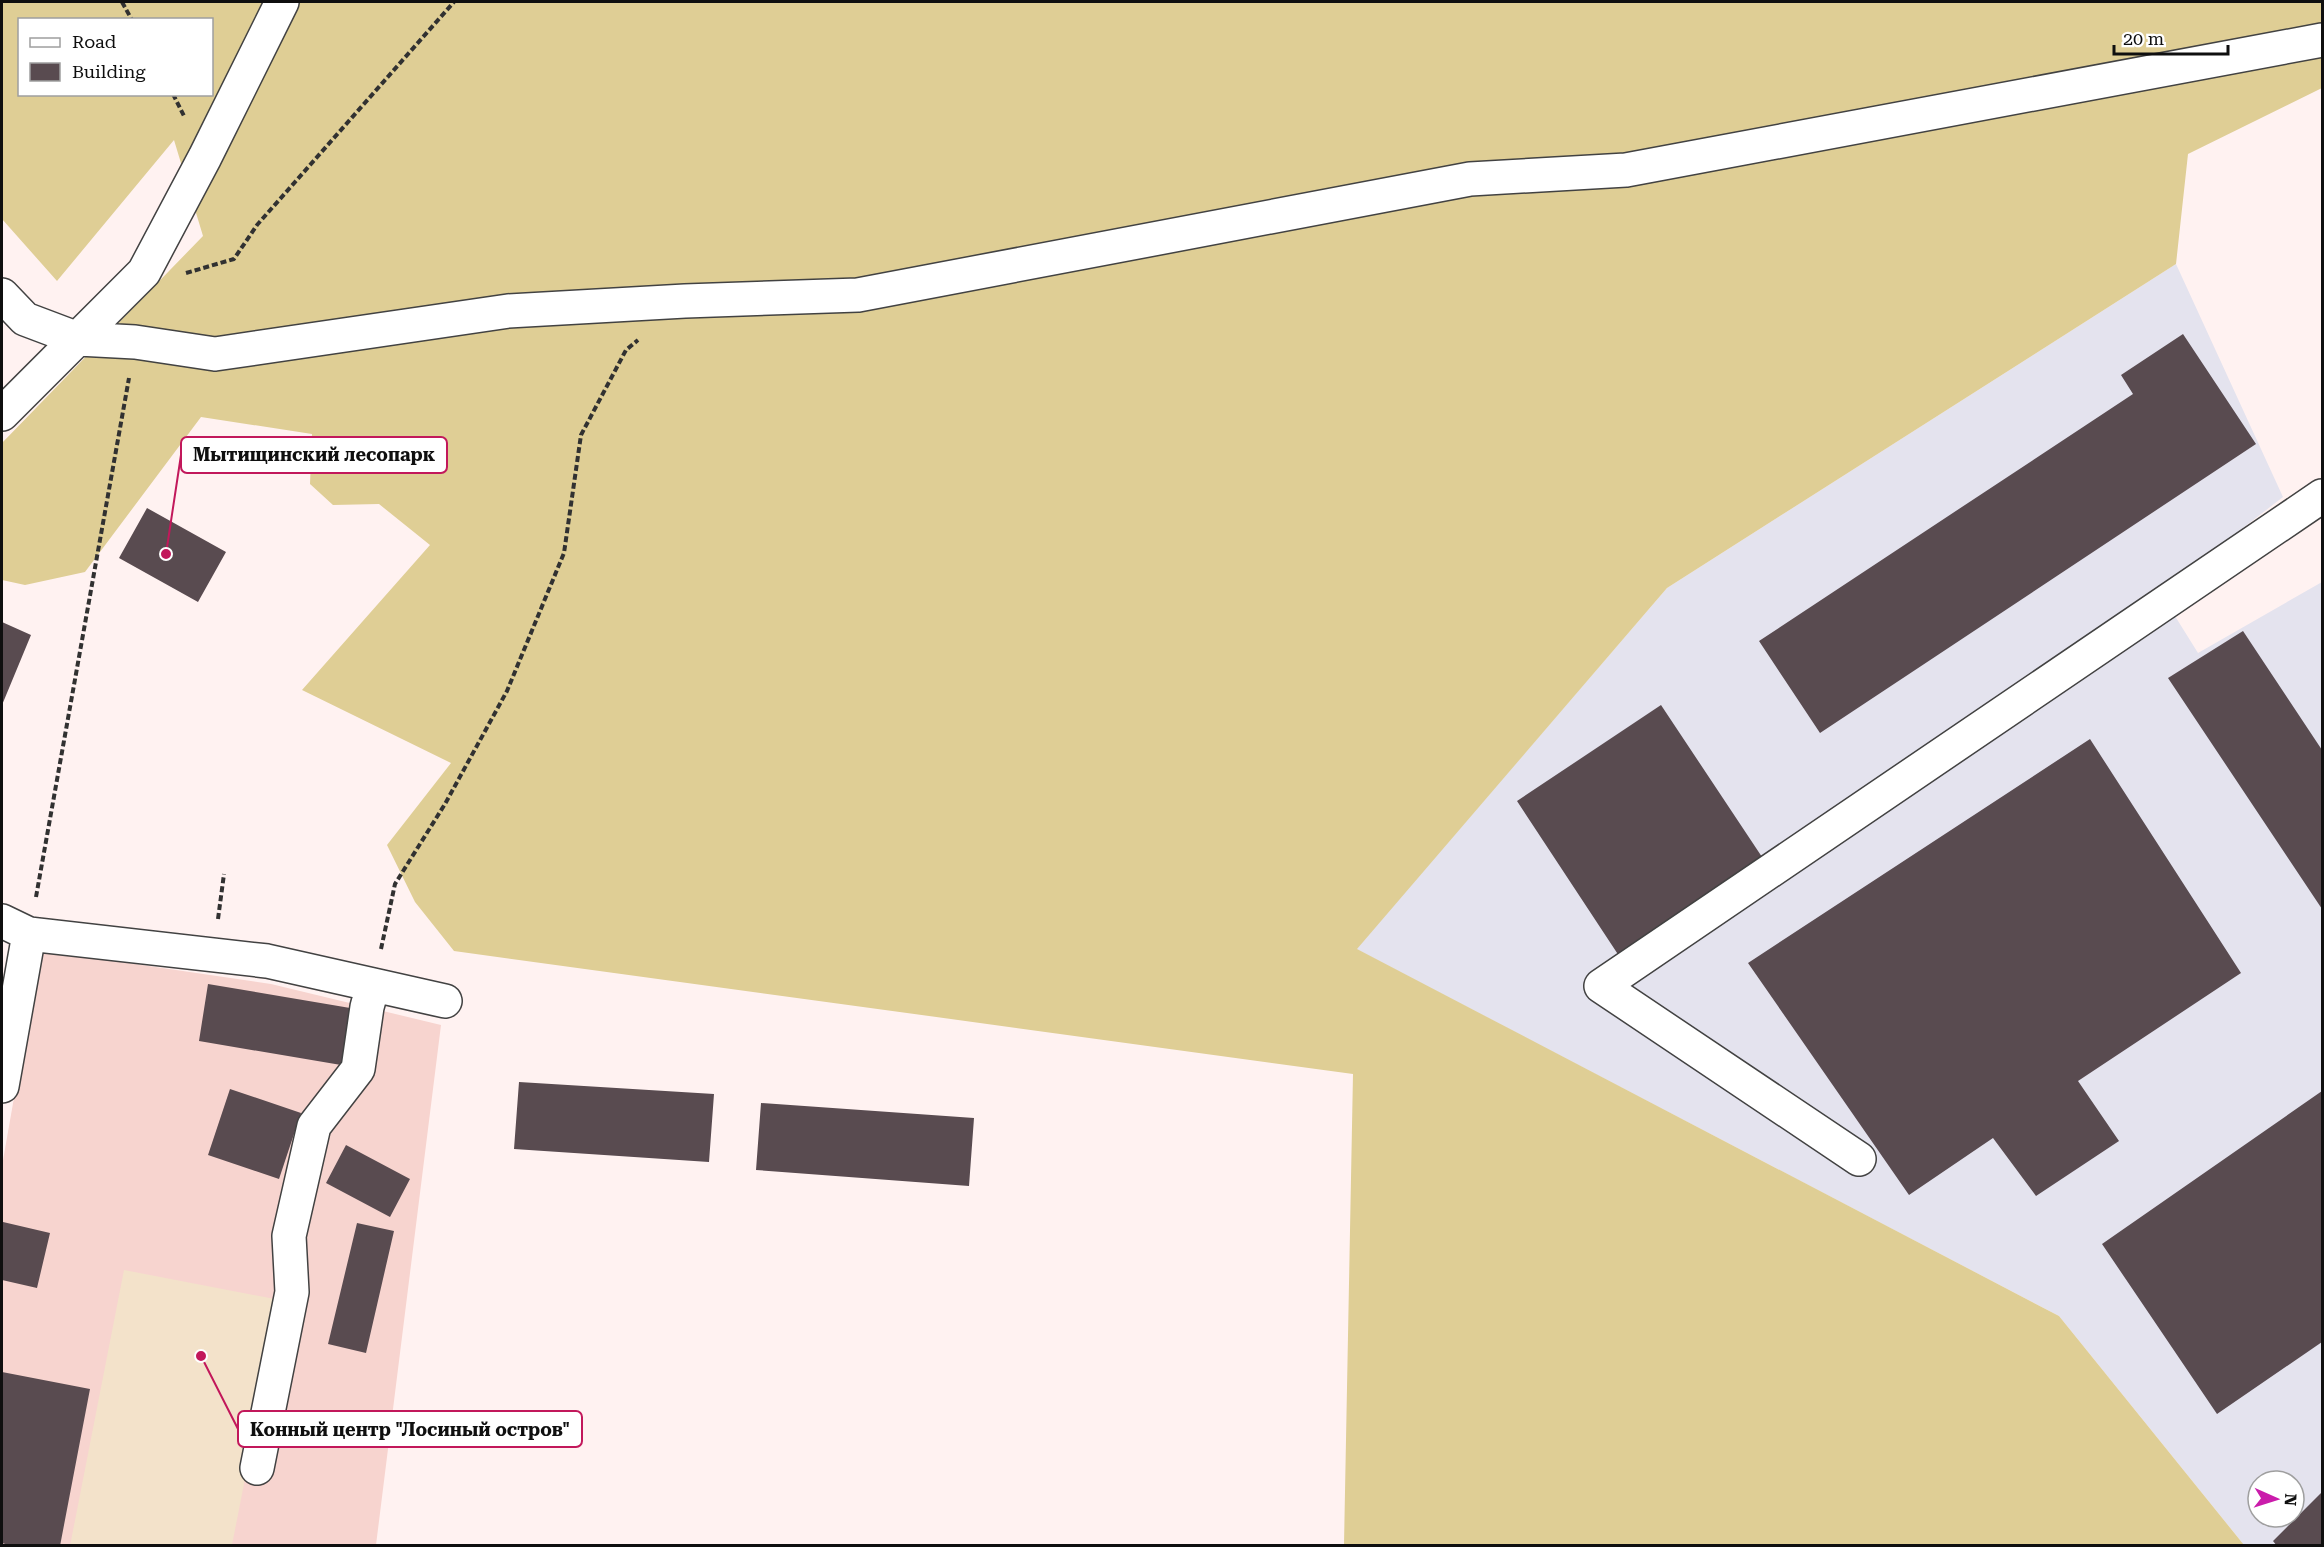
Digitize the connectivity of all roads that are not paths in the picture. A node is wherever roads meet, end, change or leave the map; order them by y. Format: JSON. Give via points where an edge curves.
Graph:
{"nodes":[{"id":1,"x":282,"y":2,"type":"edge"},
{"id":2,"x":2322,"y":40,"type":"edge"},
{"id":3,"x":2,"y":295,"type":"edge"},
{"id":4,"x":78,"y":339,"type":"junction"},
{"id":5,"x":2,"y":414,"type":"edge"},
{"id":6,"x":2322,"y":496,"type":"edge"},
{"id":7,"x":15,"y":927,"type":"edge"},
{"id":8,"x":373,"y":985,"type":"junction"},
{"id":9,"x":445,"y":1001,"type":"dead end"},
{"id":10,"x":2,"y":1086,"type":"edge"},
{"id":11,"x":1859,"y":1159,"type":"dead end"},
{"id":12,"x":257,"y":1468,"type":"dead end"}],
"edges":[{"from":1,"to":4,"type":"street","via":[[144,272]]},
{"from":2,"to":4,"type":"street","via":[[1626,170],[1470,179],[858,295],[508,310],[215,354],[135,342]]},
{"from":3,"to":4,"type":"street","via":[[26,319]]},
{"from":4,"to":5,"type":"street"},
{"from":6,"to":11,"type":"street","via":[[1601,986]]},
{"from":7,"to":8,"type":"street","via":[[267,961]]},
{"from":7,"to":10,"type":"street"},
{"from":8,"to":9,"type":"street"},
{"from":8,"to":12,"type":"street","via":[[358,1069],[314,1126],[289,1236],[292,1293]]}]}
